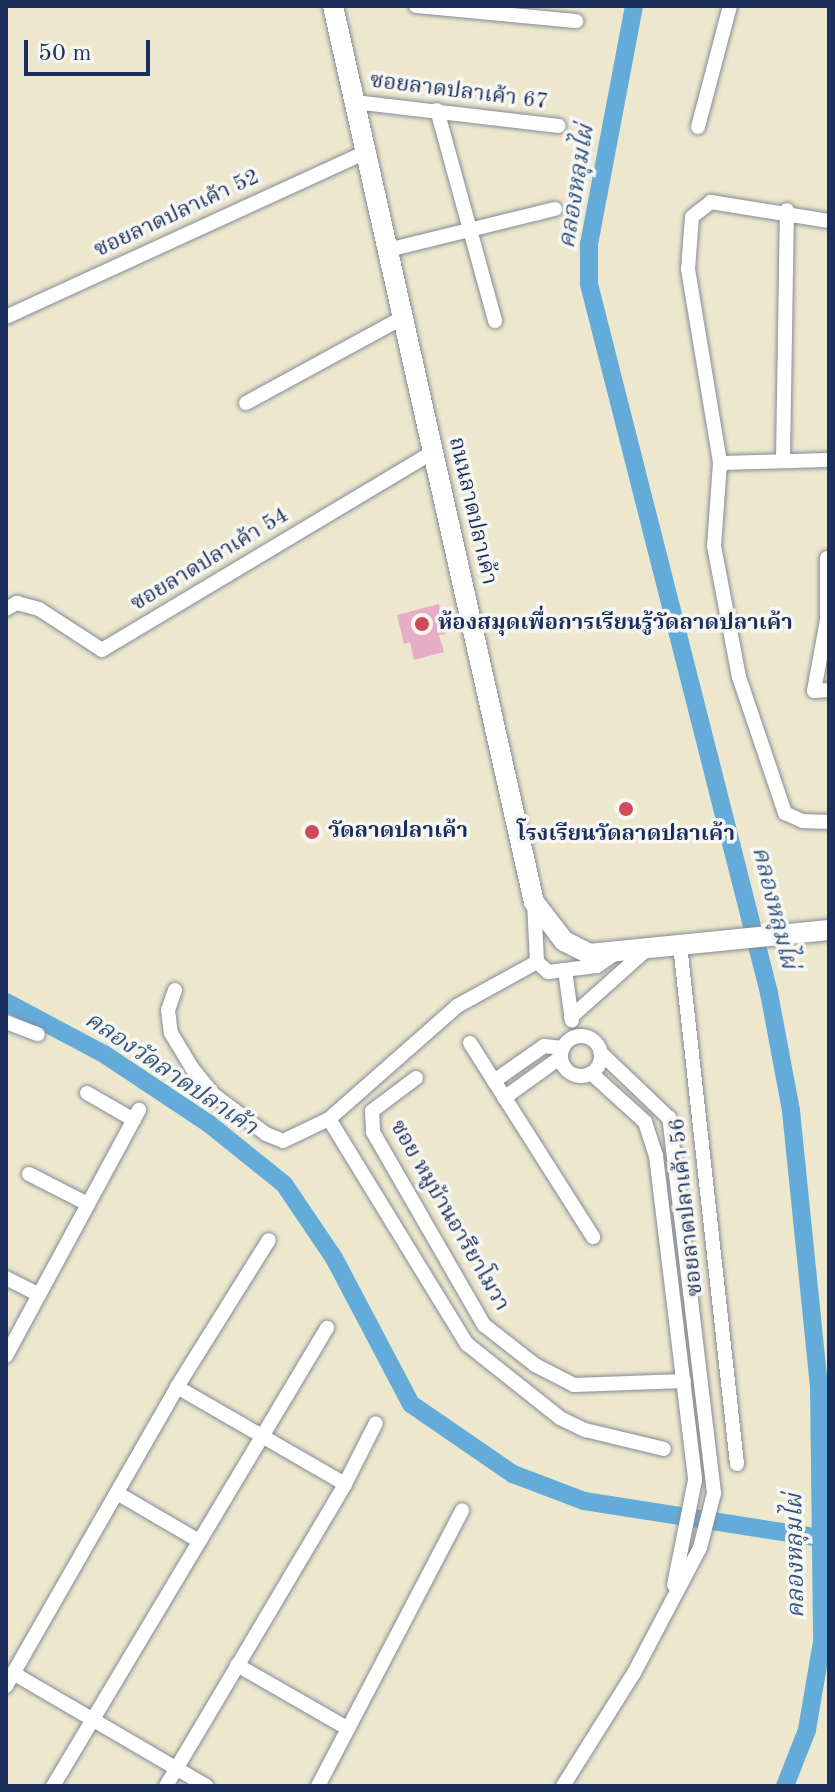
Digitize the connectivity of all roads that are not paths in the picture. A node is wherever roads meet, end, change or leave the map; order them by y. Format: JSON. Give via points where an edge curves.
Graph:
{"nodes":[{"id":1,"x":333,"y":6,"type":"edge"},
{"id":2,"x":416,"y":6,"type":"edge"},
{"id":3,"x":730,"y":6,"type":"edge"},
{"id":4,"x":576,"y":21,"type":"dead end"},
{"id":5,"x":355,"y":102,"type":"junction"},
{"id":6,"x":437,"y":110,"type":"junction"},
{"id":7,"x":559,"y":126,"type":"dead end"},
{"id":8,"x":698,"y":127,"type":"dead end"},
{"id":9,"x":366,"y":152,"type":"junction"},
{"id":10,"x":555,"y":209,"type":"dead end"},
{"id":11,"x":787,"y":210,"type":"junction"},
{"id":12,"x":829,"y":221,"type":"edge"},
{"id":13,"x":465,"y":228,"type":"junction"},
{"id":14,"x":388,"y":250,"type":"junction"},
{"id":15,"x":6,"y":317,"type":"edge"},
{"id":16,"x":404,"y":317,"type":"junction"},
{"id":17,"x":495,"y":321,"type":"dead end"},
{"id":18,"x":246,"y":403,"type":"dead end"},
{"id":19,"x":434,"y":451,"type":"junction"},
{"id":20,"x":783,"y":460,"type":"junction"},
{"id":21,"x":829,"y":460,"type":"edge"},
{"id":22,"x":720,"y":463,"type":"junction"},
{"id":23,"x":827,"y":558,"type":"dead end"},
{"id":24,"x":6,"y":609,"type":"edge"},
{"id":25,"x":829,"y":690,"type":"edge"},
{"id":26,"x":829,"y":822,"type":"edge"},
{"id":27,"x":534,"y":902,"type":"junction"},
{"id":28,"x":829,"y":930,"type":"edge"},
{"id":29,"x":680,"y":945,"type":"junction"},
{"id":30,"x":645,"y":951,"type":"junction"},
{"id":31,"x":613,"y":955,"type":"junction"},
{"id":32,"x":537,"y":962,"type":"junction"},
{"id":33,"x":565,"y":970,"type":"junction"},
{"id":34,"x":175,"y":990,"type":"dead end"},
{"id":35,"x":571,"y":1017,"type":"junction"},
{"id":36,"x":6,"y":1022,"type":"edge"},
{"id":37,"x":38,"y":1034,"type":"dead end"},
{"id":38,"x":470,"y":1043,"type":"dead end"},
{"id":39,"x":566,"y":1047,"type":"junction"},
{"id":40,"x":601,"y":1053,"type":"junction"},
{"id":41,"x":591,"y":1073,"type":"junction"},
{"id":42,"x":416,"y":1078,"type":"dead end"},
{"id":43,"x":494,"y":1081,"type":"junction"},
{"id":44,"x":87,"y":1093,"type":"dead end"},
{"id":45,"x":504,"y":1098,"type":"junction"},
{"id":46,"x":329,"y":1119,"type":"junction"},
{"id":47,"x":29,"y":1174,"type":"dead end"},
{"id":48,"x":88,"y":1204,"type":"junction"},
{"id":49,"x":593,"y":1237,"type":"dead end"},
{"id":50,"x":269,"y":1240,"type":"dead end"},
{"id":51,"x":6,"y":1278,"type":"edge"},
{"id":52,"x":39,"y":1295,"type":"junction"},
{"id":53,"x":327,"y":1328,"type":"dead end"},
{"id":54,"x":6,"y":1356,"type":"edge"},
{"id":55,"x":684,"y":1381,"type":"junction"},
{"id":56,"x":177,"y":1387,"type":"junction"},
{"id":57,"x":376,"y":1423,"type":"dead end"},
{"id":58,"x":262,"y":1434,"type":"junction"},
{"id":59,"x":664,"y":1449,"type":"dead end"},
{"id":60,"x":737,"y":1464,"type":"dead end"},
{"id":61,"x":345,"y":1484,"type":"junction"},
{"id":62,"x":117,"y":1493,"type":"junction"},
{"id":63,"x":462,"y":1510,"type":"dead end"},
{"id":64,"x":199,"y":1541,"type":"junction"},
{"id":65,"x":670,"y":1600,"type":"junction"},
{"id":66,"x":237,"y":1665,"type":"junction"},
{"id":67,"x":10,"y":1680,"type":"edge"},
{"id":68,"x":92,"y":1720,"type":"junction"},
{"id":69,"x":347,"y":1728,"type":"junction"},
{"id":70,"x":176,"y":1768,"type":"junction"},
{"id":71,"x":53,"y":1786,"type":"edge"},
{"id":72,"x":166,"y":1786,"type":"edge"},
{"id":73,"x":206,"y":1786,"type":"edge"},
{"id":74,"x":318,"y":1786,"type":"edge"},
{"id":75,"x":563,"y":1786,"type":"edge"}],
"edges":[{"from":1,"to":5,"type":"main road","name":"ถนนลาดปลาเค้า"},
{"from":2,"to":4,"type":"street"},
{"from":3,"to":8,"type":"street"},
{"from":5,"to":6,"type":"street","name":"ซอยลาดปลาเค้า 67"},
{"from":5,"to":9,"type":"main road","name":"ถนนลาดปลาเค้า"},
{"from":6,"to":7,"type":"street","name":"ซอยลาดปลาเค้า 67"},
{"from":6,"to":13,"type":"street"},
{"from":9,"to":14,"type":"main road","name":"ถนนลาดปลาเค้า"},
{"from":9,"to":15,"type":"street","name":"ซอยลาดปลาเค้า 52"},
{"from":10,"to":13,"type":"street"},
{"from":11,"to":12,"type":"street"},
{"from":11,"to":20,"type":"street"},
{"from":11,"to":22,"type":"street","via":[[711,202],[692,217],[688,269]]},
{"from":13,"to":14,"type":"street"},
{"from":13,"to":17,"type":"street"},
{"from":14,"to":16,"type":"main road","name":"ถนนลาดปลาเค้า"},
{"from":16,"to":18,"type":"street"},
{"from":16,"to":19,"type":"main road","name":"ถนนลาดปลาเค้า"},
{"from":19,"to":24,"type":"street","name":"ซอยลาดปลาเค้า 54","via":[[102,650],[39,609],[17,603]]},
{"from":19,"to":27,"type":"main road","name":"ถนนลาดปลาเค้า"},
{"from":20,"to":21,"type":"street"},
{"from":20,"to":22,"type":"street"},
{"from":22,"to":26,"type":"street","via":[[714,546],[739,677],[785,813],[802,821]]},
{"from":23,"to":25,"type":"street","via":[[827,620],[814,691]]},
{"from":27,"to":31,"type":"main road","name":"ถนนลาดปลาเค้า","via":[[572,948]]},
{"from":27,"to":32,"type":"street"},
{"from":28,"to":29,"type":"main road","name":"ถนนลาดปลาเค้า"},
{"from":29,"to":30,"type":"main road","name":"ถนนลาดปลาเค้า"},
{"from":29,"to":60,"type":"street","name":"ซอยลาดปลาเค้า 56"},
{"from":30,"to":31,"type":"main road","name":"ถนนลาดปลาเค้า"},
{"from":30,"to":35,"type":"street"},
{"from":31,"to":33,"type":"street","via":[[597,966]]},
{"from":32,"to":33,"type":"street","via":[[548,972]]},
{"from":32,"to":46,"type":"street","via":[[457,1006]]},
{"from":33,"to":35,"type":"street"},
{"from":34,"to":46,"type":"street","via":[[168,1010],[171,1033],[213,1094],[283,1141]]},
{"from":35,"to":39,"type":"street"},
{"from":36,"to":37,"type":"street"},
{"from":38,"to":43,"type":"street"},
{"from":39,"to":40,"type":"street","via":[[591,1039]]},
{"from":39,"to":41,"type":"street","via":[[571,1074]]},
{"from":39,"to":43,"type":"street","via":[[544,1046]]},
{"from":39,"to":45,"type":"street"},
{"from":40,"to":41,"type":"street"},
{"from":40,"to":65,"type":"street","via":[[669,1118],[714,1493],[700,1548]]},
{"from":41,"to":55,"type":"street","via":[[645,1122],[656,1156]]},
{"from":42,"to":55,"type":"street","name":"ซอย หมูบ้านอารียาโมวา","via":[[372,1111],[373,1132],[484,1325],[535,1365],[574,1385]]},
{"from":43,"to":45,"type":"street"},
{"from":44,"to":48,"type":"street","via":[[136,1115]]},
{"from":45,"to":49,"type":"street"},
{"from":46,"to":59,"type":"street","via":[[467,1344],[560,1418],[585,1430]]},
{"from":47,"to":48,"type":"street"},
{"from":48,"to":52,"type":"street"},
{"from":50,"to":56,"type":"street"},
{"from":51,"to":52,"type":"street"},
{"from":52,"to":54,"type":"street"},
{"from":53,"to":58,"type":"street"},
{"from":55,"to":65,"type":"street","via":[[694,1492]]},
{"from":56,"to":58,"type":"street"},
{"from":56,"to":62,"type":"street"},
{"from":57,"to":61,"type":"street"},
{"from":58,"to":61,"type":"street"},
{"from":58,"to":64,"type":"street"},
{"from":61,"to":66,"type":"street"},
{"from":62,"to":64,"type":"street"},
{"from":62,"to":67,"type":"street"},
{"from":63,"to":69,"type":"street"},
{"from":64,"to":68,"type":"street"},
{"from":65,"to":75,"type":"street","via":[[634,1673]]},
{"from":66,"to":69,"type":"street"},
{"from":66,"to":70,"type":"street"},
{"from":67,"to":68,"type":"street"},
{"from":68,"to":70,"type":"street"},
{"from":68,"to":71,"type":"street"},
{"from":69,"to":74,"type":"street"},
{"from":70,"to":72,"type":"street"},
{"from":70,"to":73,"type":"street"}]}
